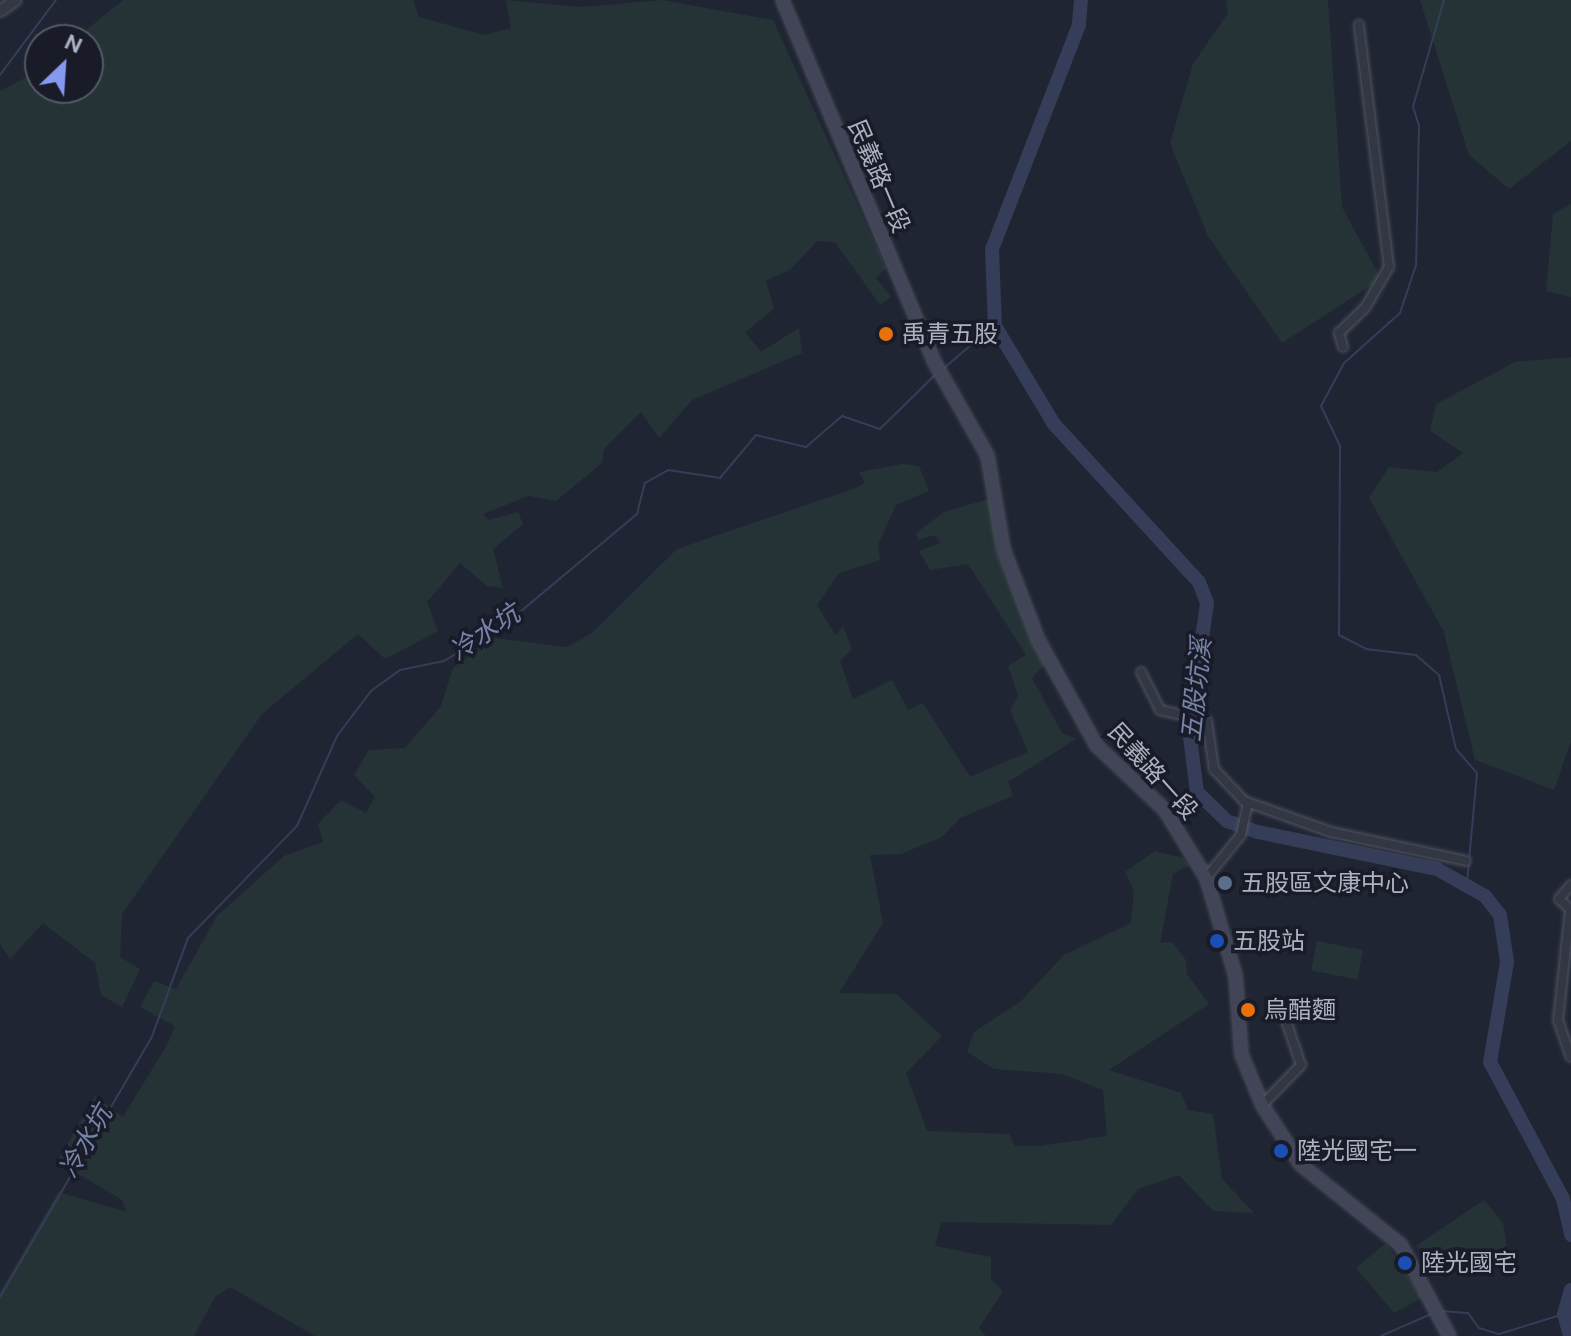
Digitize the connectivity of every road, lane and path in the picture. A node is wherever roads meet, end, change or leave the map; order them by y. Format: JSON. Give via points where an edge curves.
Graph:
{"nodes":[{"id":1,"x":16,"y":0,"type":"edge"},
{"id":2,"x":782,"y":0,"type":"edge"},
{"id":3,"x":0,"y":11,"type":"edge"},
{"id":4,"x":1359,"y":25,"type":"dead end"},
{"id":5,"x":1343,"y":347,"type":"dead end"},
{"id":6,"x":1141,"y":672,"type":"dead end"},
{"id":7,"x":1248,"y":806,"type":"junction"},
{"id":8,"x":1466,"y":861,"type":"dead end"},
{"id":9,"x":1206,"y":878,"type":"junction"},
{"id":10,"x":1571,"y":885,"type":"edge"},
{"id":11,"x":1570,"y":910,"type":"edge"},
{"id":12,"x":1281,"y":1006,"type":"dead end"},
{"id":13,"x":1571,"y":1057,"type":"edge"},
{"id":14,"x":1262,"y":1105,"type":"junction"},
{"id":15,"x":1449,"y":1336,"type":"edge"}],
"edges":[{"from":1,"to":3,"type":"street"},
{"from":2,"to":9,"type":"main road","name":"民義路一段","via":[[940,372],[987,455],[1003,549],[1038,640],[1096,745],[1164,809]]},
{"from":4,"to":5,"type":"street","via":[[1389,267],[1365,308],[1339,333]]},
{"from":6,"to":7,"type":"street","via":[[1160,710],[1207,721],[1214,769]]},
{"from":7,"to":8,"type":"street","via":[[1331,832]]},
{"from":7,"to":9,"type":"street","via":[[1241,835]]},
{"from":9,"to":14,"type":"main road","name":"民義路一段","via":[[1235,975],[1241,1054]]},
{"from":10,"to":11,"type":"street","via":[[1559,896]]},
{"from":11,"to":13,"type":"street","via":[[1558,1020]]},
{"from":12,"to":14,"type":"street","via":[[1301,1065]]},
{"from":14,"to":15,"type":"main road","name":"民義路一段","via":[[1300,1164],[1400,1244]]}]}
